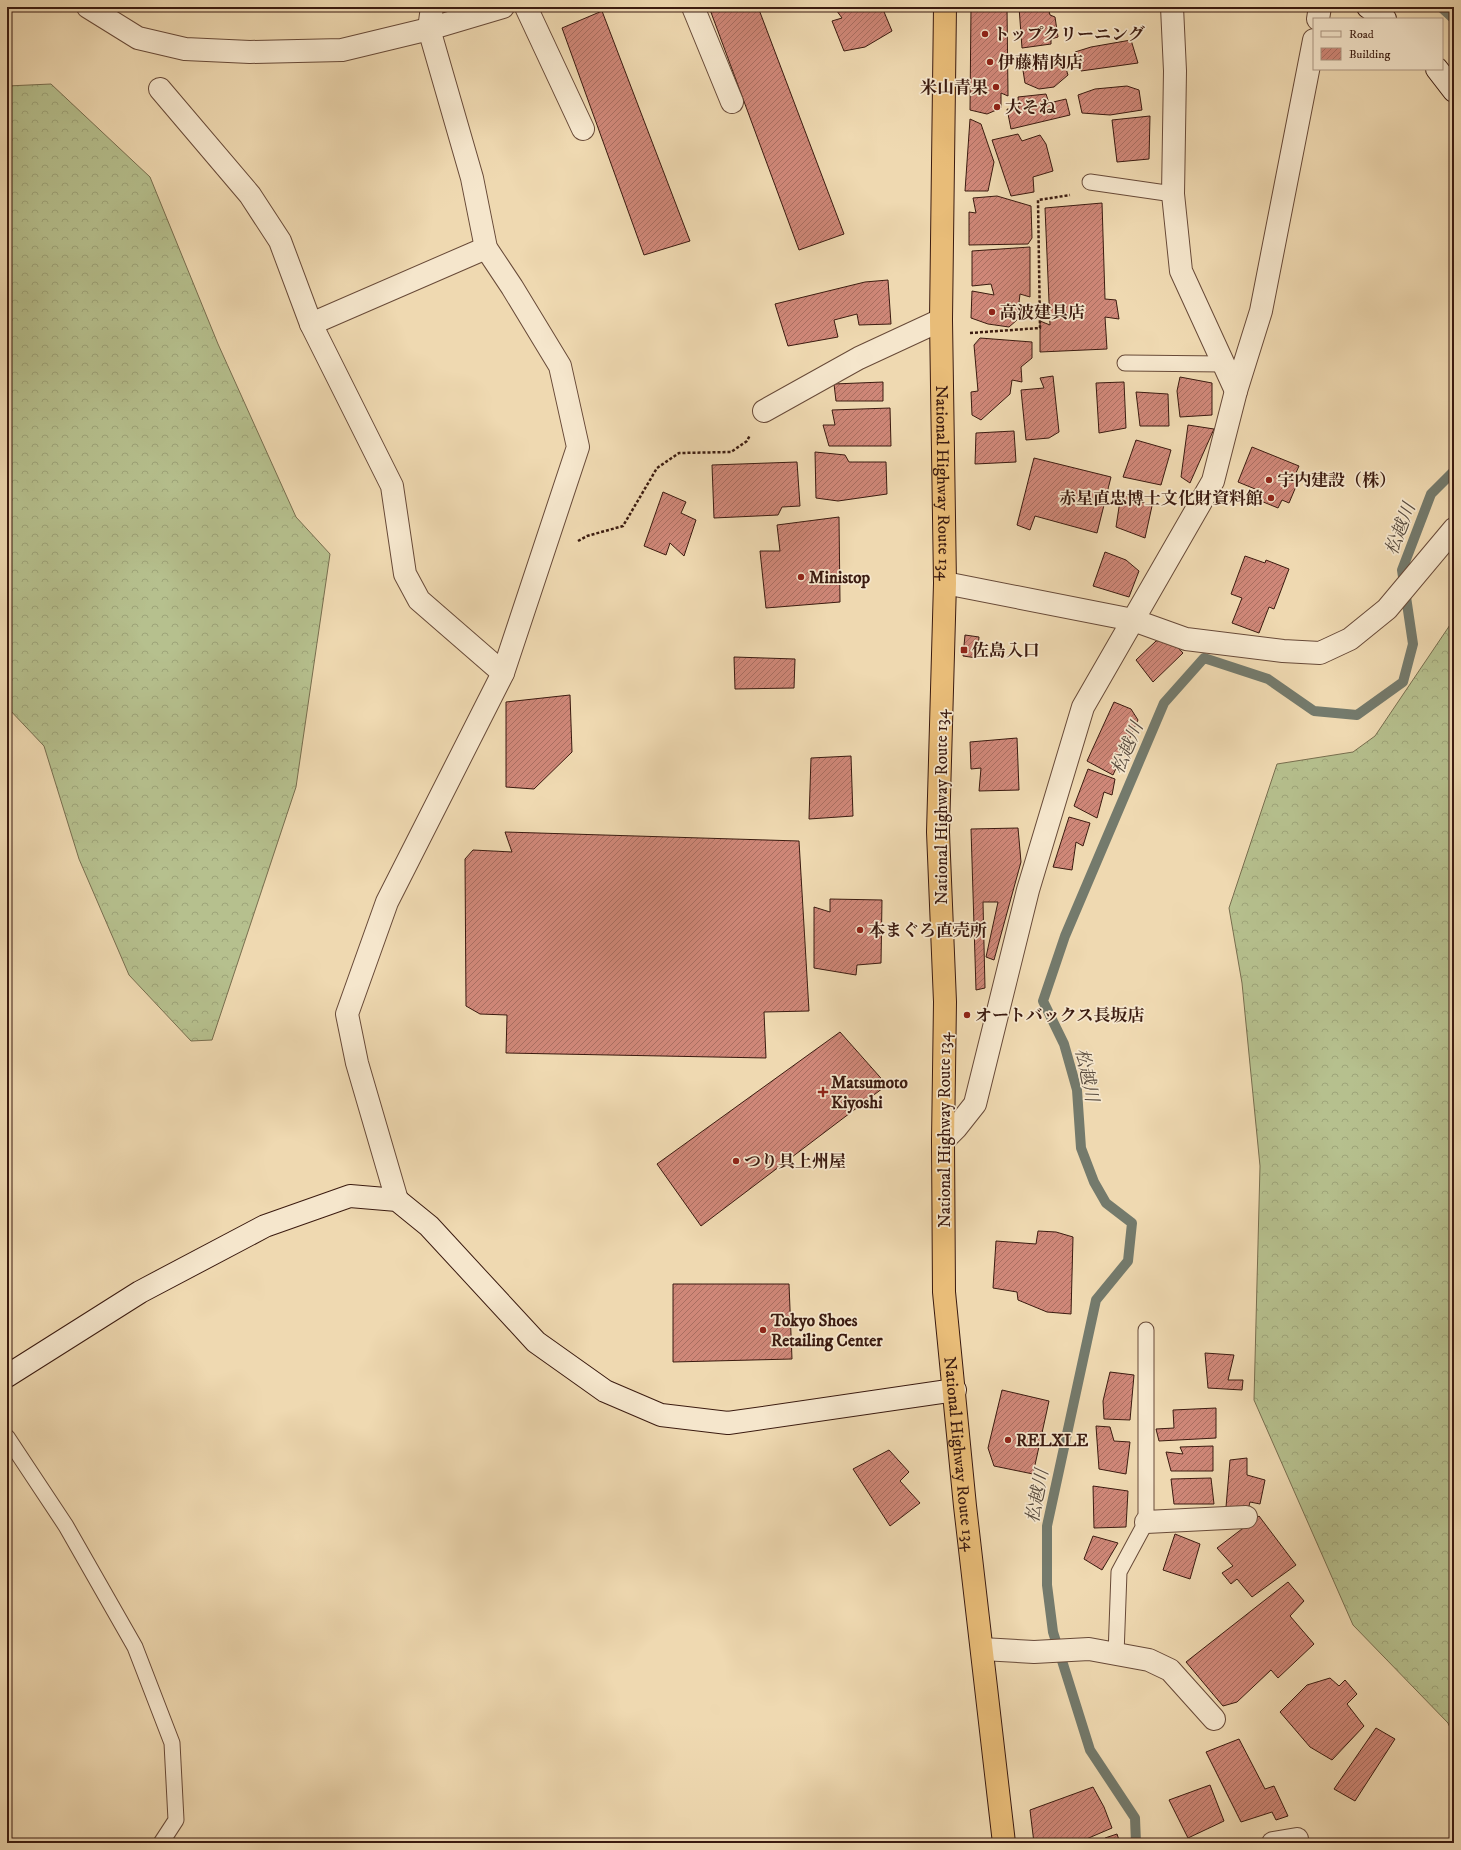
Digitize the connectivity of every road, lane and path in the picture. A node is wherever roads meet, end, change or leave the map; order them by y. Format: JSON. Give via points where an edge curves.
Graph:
{"nodes":[{"id":1,"x":88,"y":7,"type":"edge"},
{"id":2,"x":432,"y":7,"type":"edge"},
{"id":3,"x":503,"y":7,"type":"edge"},
{"id":4,"x":526,"y":7,"type":"edge"},
{"id":5,"x":693,"y":7,"type":"edge"},
{"id":6,"x":945,"y":7,"type":"edge"},
{"id":7,"x":1172,"y":7,"type":"edge"},
{"id":8,"x":1320,"y":7,"type":"edge"},
{"id":9,"x":1368,"y":7,"type":"edge"},
{"id":10,"x":1318,"y":18,"type":"edge"},
{"id":11,"x":1384,"y":18,"type":"edge"},
{"id":12,"x":429,"y":29,"type":"junction"},
{"id":13,"x":1313,"y":45,"type":"edge"},
{"id":14,"x":1438,"y":70,"type":"edge"},
{"id":15,"x":160,"y":89,"type":"dead end"},
{"id":16,"x":1454,"y":91,"type":"edge"},
{"id":17,"x":732,"y":102,"type":"dead end"},
{"id":18,"x":583,"y":129,"type":"dead end"},
{"id":19,"x":1090,"y":182,"type":"joint"},
{"id":20,"x":1173,"y":194,"type":"junction"},
{"id":21,"x":486,"y":248,"type":"junction"},
{"id":22,"x":311,"y":324,"type":"junction"},
{"id":23,"x":941,"y":327,"type":"junction"},
{"id":24,"x":1125,"y":363,"type":"dead end"},
{"id":25,"x":1224,"y":364,"type":"junction"},
{"id":26,"x":1236,"y":391,"type":"junction"},
{"id":27,"x":764,"y":411,"type":"joint"},
{"id":28,"x":1454,"y":530,"type":"edge"},
{"id":29,"x":540,"y":560,"type":"junction"},
{"id":30,"x":945,"y":583,"type":"junction"},
{"id":31,"x":1133,"y":620,"type":"junction"},
{"id":32,"x":503,"y":673,"type":"junction"},
{"id":33,"x":943,"y":1141,"type":"junction"},
{"id":34,"x":397,"y":1200,"type":"junction"},
{"id":35,"x":1146,"y":1330,"type":"dead end"},
{"id":36,"x":7,"y":1376,"type":"edge"},
{"id":37,"x":955,"y":1390,"type":"junction"},
{"id":38,"x":7,"y":1437,"type":"edge"},
{"id":39,"x":1246,"y":1518,"type":"dead end"},
{"id":40,"x":1146,"y":1522,"type":"junction"},
{"id":41,"x":982,"y":1649,"type":"junction"},
{"id":42,"x":1116,"y":1655,"type":"junction"},
{"id":43,"x":1214,"y":1719,"type":"dead end"},
{"id":44,"x":1297,"y":1839,"type":"dead end"},
{"id":45,"x":161,"y":1843,"type":"edge"},
{"id":46,"x":1004,"y":1843,"type":"edge"},
{"id":47,"x":1273,"y":1843,"type":"edge"}],
"edges":[{"from":1,"to":12,"type":"street","via":[[138,38],[185,49],[250,52],[342,50]]},
{"from":2,"to":12,"type":"street"},
{"from":3,"to":12,"type":"street"},
{"from":4,"to":18,"type":"street"},
{"from":5,"to":17,"type":"street"},
{"from":6,"to":23,"type":"highway","name":"National Highway Route 134"},
{"from":7,"to":20,"type":"street","via":[[1176,71]]},
{"from":8,"to":10,"type":"street"},
{"from":9,"to":11,"type":"street"},
{"from":12,"to":21,"type":"street","via":[[472,178]]},
{"from":13,"to":26,"type":"street","via":[[1261,311]]},
{"from":14,"to":16,"type":"street"},
{"from":15,"to":22,"type":"street","via":[[250,195],[280,241]]},
{"from":19,"to":20,"type":"lane"},
{"from":19,"to":23,"type":"path","via":[[1084,193],[1038,200],[1040,328]]},
{"from":20,"to":25,"type":"street","via":[[1181,270]]},
{"from":21,"to":22,"type":"street"},
{"from":21,"to":29,"type":"street","via":[[560,366],[578,447]]},
{"from":22,"to":32,"type":"street","via":[[392,486],[405,574],[418,600]]},
{"from":23,"to":27,"type":"street","via":[[858,358]]},
{"from":23,"to":30,"type":"highway","name":"National Highway Route 134"},
{"from":24,"to":25,"type":"lane"},
{"from":25,"to":26,"type":"street"},
{"from":26,"to":31,"type":"street","via":[[1213,481]]},
{"from":27,"to":29,"type":"path","via":[[747,442],[731,452],[679,453],[657,468],[623,526],[587,536]]},
{"from":28,"to":31,"type":"street","via":[[1387,609],[1350,639],[1320,653],[1186,639]]},
{"from":29,"to":32,"type":"street"},
{"from":30,"to":31,"type":"street"},
{"from":30,"to":33,"type":"highway","name":"National Highway Route 134","via":[[938,832],[945,1002]]},
{"from":31,"to":33,"type":"street","via":[[1083,707],[1028,890],[976,1104]]},
{"from":32,"to":34,"type":"street","via":[[387,902],[347,1014],[357,1063]]},
{"from":33,"to":37,"type":"highway","name":"National Highway Route 134","via":[[944,1292]]},
{"from":34,"to":36,"type":"street","via":[[350,1196],[265,1226],[140,1292]]},
{"from":34,"to":37,"type":"street","via":[[429,1226],[536,1342],[605,1391],[661,1415],[728,1423]]},
{"from":35,"to":40,"type":"lane"},
{"from":37,"to":41,"type":"highway","name":"National Highway Route 134","via":[[965,1506]]},
{"from":38,"to":45,"type":"lane","via":[[66,1526],[135,1647],[172,1743],[176,1820]]},
{"from":39,"to":40,"type":"street"},
{"from":40,"to":42,"type":"lane","via":[[1120,1572]]},
{"from":41,"to":42,"type":"street","via":[[1034,1652],[1089,1649]]},
{"from":41,"to":46,"type":"highway","name":"National Highway Route 134"},
{"from":42,"to":43,"type":"street","via":[[1149,1660],[1170,1670]]},
{"from":44,"to":47,"type":"street"}]}
